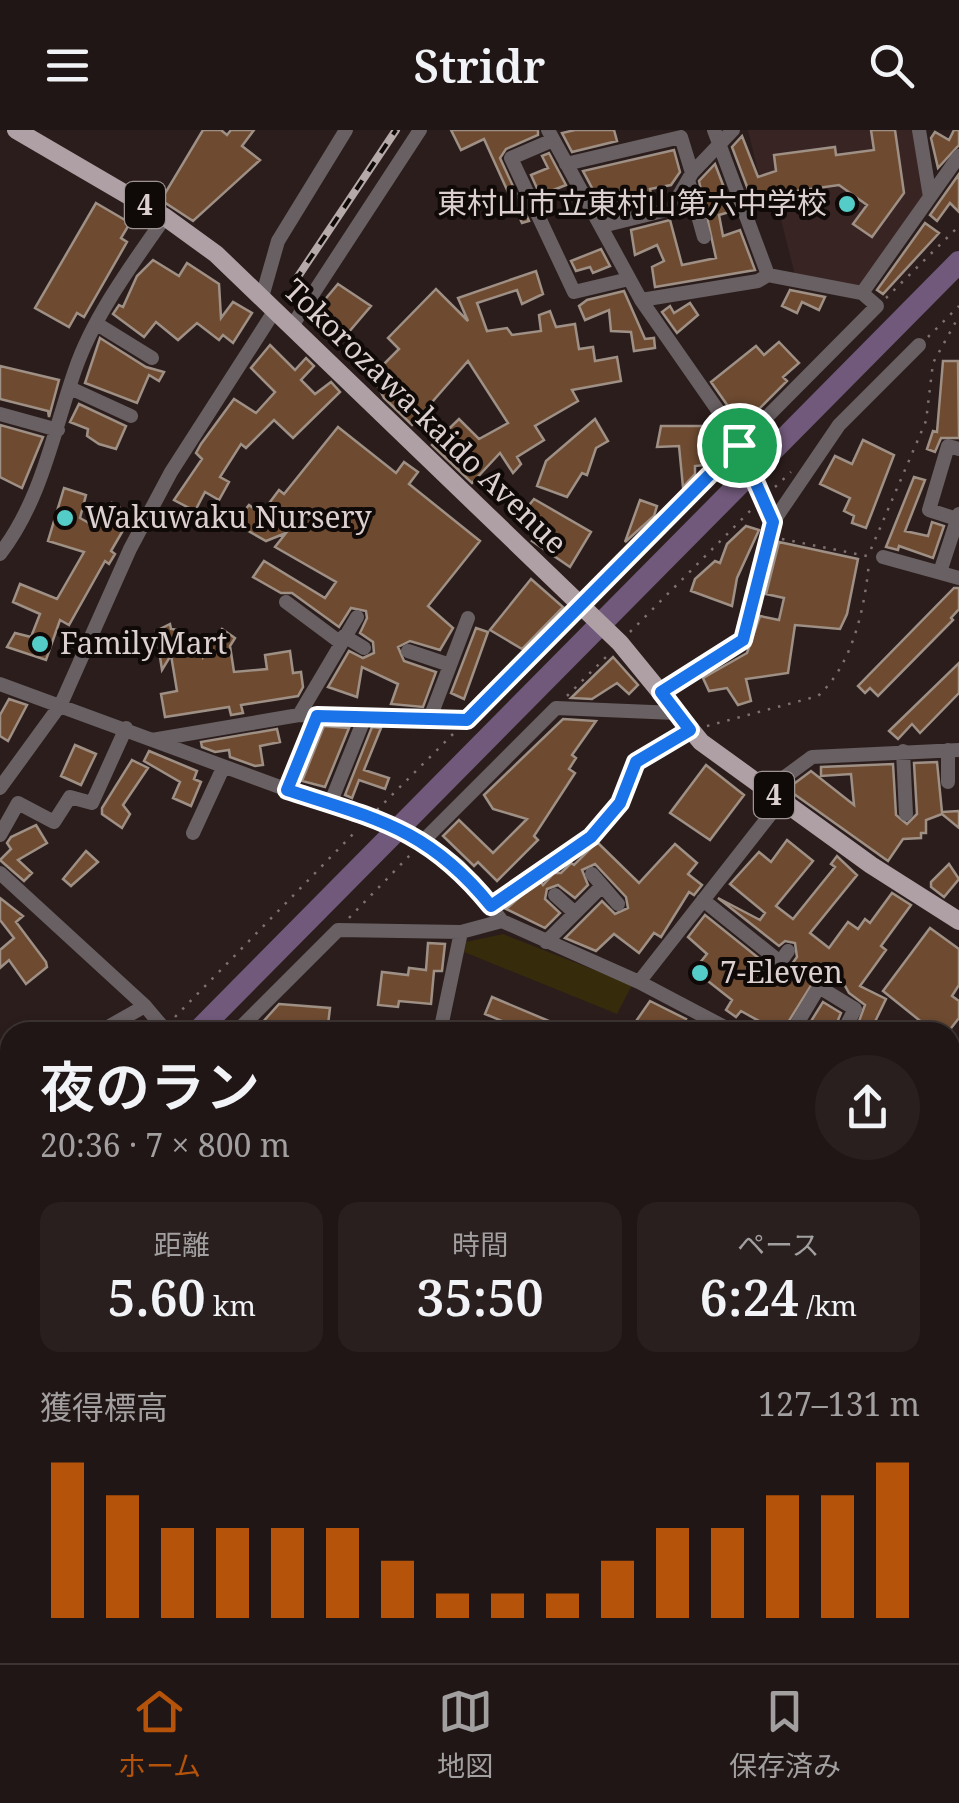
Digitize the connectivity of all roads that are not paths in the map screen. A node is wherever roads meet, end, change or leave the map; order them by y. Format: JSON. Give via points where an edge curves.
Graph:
{"nodes":[{"id":1,"x":16,"y":130,"type":"edge"},
{"id":2,"x":346,"y":130,"type":"edge"},
{"id":3,"x":420,"y":130,"type":"edge"},
{"id":4,"x":919,"y":130,"type":"edge"},
{"id":5,"x":551,"y":133,"type":"edge"},
{"id":6,"x":723,"y":134,"type":"edge"},
{"id":7,"x":959,"y":156,"type":"edge"},
{"id":8,"x":566,"y":164,"type":"junction"},
{"id":9,"x":690,"y":177,"type":"junction"},
{"id":10,"x":930,"y":198,"type":"junction"},
{"id":11,"x":165,"y":217,"type":"junction"},
{"id":12,"x":602,"y":226,"type":"junction"},
{"id":13,"x":704,"y":236,"type":"dead end"},
{"id":14,"x":768,"y":275,"type":"junction"},
{"id":15,"x":629,"y":278,"type":"junction"},
{"id":16,"x":862,"y":293,"type":"junction"},
{"id":17,"x":642,"y":300,"type":"junction"},
{"id":18,"x":269,"y":303,"type":"junction"},
{"id":19,"x":98,"y":324,"type":"junction"},
{"id":20,"x":292,"y":326,"type":"junction"},
{"id":21,"x":920,"y":345,"type":"road end"},
{"id":22,"x":152,"y":358,"type":"dead end"},
{"id":23,"x":70,"y":388,"type":"junction"},
{"id":24,"x":0,"y":414,"type":"edge"},
{"id":25,"x":131,"y":416,"type":"dead end"},
{"id":26,"x":58,"y":430,"type":"junction"},
{"id":27,"x":739,"y":445,"type":"junction"},
{"id":28,"x":959,"y":450,"type":"edge"},
{"id":29,"x":958,"y":517,"type":"edge"},
{"id":30,"x":771,"y":529,"type":"junction"},
{"id":31,"x":0,"y":554,"type":"edge"},
{"id":32,"x":883,"y":557,"type":"dead end"},
{"id":33,"x":942,"y":570,"type":"junction"},
{"id":34,"x":959,"y":578,"type":"edge"},
{"id":35,"x":286,"y":602,"type":"dead end"},
{"id":36,"x":582,"y":607,"type":"junction"},
{"id":37,"x":356,"y":617,"type":"dead end"},
{"id":38,"x":450,"y":618,"type":"dead end"},
{"id":39,"x":343,"y":640,"type":"junction"},
{"id":40,"x":364,"y":648,"type":"dead end"},
{"id":41,"x":408,"y":651,"type":"dead end"},
{"id":42,"x":450,"y":665,"type":"junction"},
{"id":43,"x":0,"y":684,"type":"edge"},
{"id":44,"x":661,"y":692,"type":"junction"},
{"id":45,"x":61,"y":704,"type":"junction"},
{"id":46,"x":676,"y":713,"type":"junction"},
{"id":47,"x":299,"y":715,"type":"junction"},
{"id":48,"x":317,"y":716,"type":"junction"},
{"id":49,"x":365,"y":717,"type":"junction"},
{"id":50,"x":430,"y":718,"type":"junction"},
{"id":51,"x":126,"y":728,"type":"junction"},
{"id":52,"x":152,"y":740,"type":"junction"},
{"id":53,"x":954,"y":750,"type":"edge"},
{"id":54,"x":903,"y":752,"type":"junction"},
{"id":55,"x":223,"y":768,"type":"junction"},
{"id":56,"x":948,"y":782,"type":"dead end"},
{"id":57,"x":0,"y":788,"type":"edge"},
{"id":58,"x":287,"y":790,"type":"junction"},
{"id":59,"x":774,"y":796,"type":"junction"},
{"id":60,"x":330,"y":804,"type":"junction"},
{"id":61,"x":906,"y":814,"type":"dead end"},
{"id":62,"x":193,"y":833,"type":"dead end"},
{"id":63,"x":0,"y":835,"type":"edge"},
{"id":64,"x":420,"y":838,"type":"junction"},
{"id":65,"x":0,"y":873,"type":"edge"},
{"id":66,"x":556,"y":895,"type":"dead end"},
{"id":67,"x":703,"y":900,"type":"junction"},
{"id":68,"x":618,"y":904,"type":"dead end"},
{"id":69,"x":575,"y":914,"type":"junction"},
{"id":70,"x":502,"y":921,"type":"junction"},
{"id":71,"x":959,"y":921,"type":"edge"},
{"id":72,"x":461,"y":932,"type":"junction"},
{"id":73,"x":546,"y":942,"type":"junction"},
{"id":74,"x":780,"y":962,"type":"dead end"},
{"id":75,"x":639,"y":982,"type":"junction"},
{"id":76,"x":144,"y":1006,"type":"junction"},
{"id":77,"x":116,"y":1022,"type":"edge"},
{"id":78,"x":159,"y":1022,"type":"edge"},
{"id":79,"x":246,"y":1022,"type":"edge"},
{"id":80,"x":442,"y":1022,"type":"edge"},
{"id":81,"x":715,"y":1022,"type":"edge"},
{"id":82,"x":798,"y":1022,"type":"edge"},
{"id":83,"x":848,"y":1022,"type":"edge"}],
"edges":[{"from":1,"to":11,"type":"main road","name":"Tokorozawa-kaido Avenue","number":"4"},
{"from":2,"to":18,"type":"street","via":[[278,241]]},
{"from":3,"to":20,"type":"street"},
{"from":4,"to":10,"type":"street"},
{"from":5,"to":8,"type":"street"},
{"from":5,"to":15,"type":"street","via":[[511,158],[574,292]]},
{"from":6,"to":9,"type":"street"},
{"from":6,"to":14,"type":"street"},
{"from":7,"to":10,"type":"street"},
{"from":8,"to":9,"type":"street","via":[[681,138]]},
{"from":8,"to":12,"type":"street"},
{"from":9,"to":12,"type":"street","via":[[671,209]]},
{"from":9,"to":13,"type":"street"},
{"from":10,"to":16,"type":"street"},
{"from":11,"to":18,"type":"main road","name":"Tokorozawa-kaido Avenue","number":"4"},
{"from":11,"to":19,"type":"street"},
{"from":12,"to":15,"type":"street"},
{"from":14,"to":16,"type":"street"},
{"from":14,"to":17,"type":"street"},
{"from":15,"to":17,"type":"street"},
{"from":16,"to":27,"type":"street","via":[[877,306]]},
{"from":17,"to":27,"type":"street"},
{"from":18,"to":20,"type":"main road","name":"Tokorozawa-kaido Avenue","number":"4"},
{"from":18,"to":45,"type":"street","via":[[130,549]]},
{"from":19,"to":22,"type":"street"},
{"from":19,"to":23,"type":"street"},
{"from":20,"to":36,"type":"main road","name":"Tokorozawa-kaido Avenue","number":"4"},
{"from":21,"to":30,"type":"street","via":[[839,425]]},
{"from":23,"to":25,"type":"street"},
{"from":23,"to":26,"type":"street"},
{"from":24,"to":26,"type":"street"},
{"from":26,"to":31,"type":"street","via":[[20,528]]},
{"from":27,"to":30,"type":"street"},
{"from":27,"to":36,"type":"street"},
{"from":28,"to":29,"type":"street","via":[[948,446],[929,510]]},
{"from":29,"to":33,"type":"street"},
{"from":30,"to":44,"type":"street","via":[[743,640]]},
{"from":32,"to":33,"type":"street"},
{"from":33,"to":34,"type":"street"},
{"from":35,"to":39,"type":"street"},
{"from":36,"to":44,"type":"main road","name":"Tokorozawa-kaido Avenue","number":"4"},
{"from":36,"to":50,"type":"street","via":[[467,720]]},
{"from":37,"to":39,"type":"street"},
{"from":38,"to":42,"type":"street","via":[[466,623]]},
{"from":39,"to":40,"type":"street"},
{"from":39,"to":47,"type":"street"},
{"from":41,"to":42,"type":"street"},
{"from":42,"to":50,"type":"street"},
{"from":43,"to":45,"type":"street"},
{"from":44,"to":46,"type":"main road","name":"Tokorozawa-kaido Avenue","number":"4"},
{"from":45,"to":51,"type":"street"},
{"from":45,"to":57,"type":"street"},
{"from":46,"to":59,"type":"main road","name":"Tokorozawa-kaido Avenue","number":"4"},
{"from":46,"to":64,"type":"street","via":[[556,708]]},
{"from":47,"to":48,"type":"street"},
{"from":47,"to":52,"type":"street"},
{"from":48,"to":49,"type":"street"},
{"from":48,"to":58,"type":"street"},
{"from":49,"to":50,"type":"street"},
{"from":49,"to":60,"type":"street"},
{"from":51,"to":52,"type":"street"},
{"from":51,"to":63,"type":"street","via":[[92,802],[70,797],[54,822],[18,803]]},
{"from":52,"to":55,"type":"street"},
{"from":53,"to":54,"type":"street"},
{"from":53,"to":56,"type":"street"},
{"from":54,"to":59,"type":"street","via":[[812,757]]},
{"from":54,"to":61,"type":"street"},
{"from":55,"to":58,"type":"street"},
{"from":55,"to":62,"type":"street"},
{"from":58,"to":60,"type":"street"},
{"from":59,"to":67,"type":"street"},
{"from":59,"to":71,"type":"main road","name":"Tokorozawa-kaido Avenue","number":"4"},
{"from":60,"to":64,"type":"street"},
{"from":64,"to":70,"type":"street","via":[[459,866]]},
{"from":65,"to":76,"type":"street"},
{"from":66,"to":69,"type":"street"},
{"from":67,"to":74,"type":"street"},
{"from":67,"to":75,"type":"street"},
{"from":68,"to":69,"type":"street","via":[[597,880]]},
{"from":69,"to":73,"type":"street"},
{"from":70,"to":72,"type":"street"},
{"from":70,"to":73,"type":"street"},
{"from":72,"to":79,"type":"street","via":[[338,930]]},
{"from":72,"to":80,"type":"street"},
{"from":73,"to":75,"type":"street"},
{"from":75,"to":81,"type":"street"},
{"from":76,"to":77,"type":"street"},
{"from":76,"to":78,"type":"street"},
{"from":82,"to":83,"type":"street","via":[[819,988],[856,1009]]}]}
